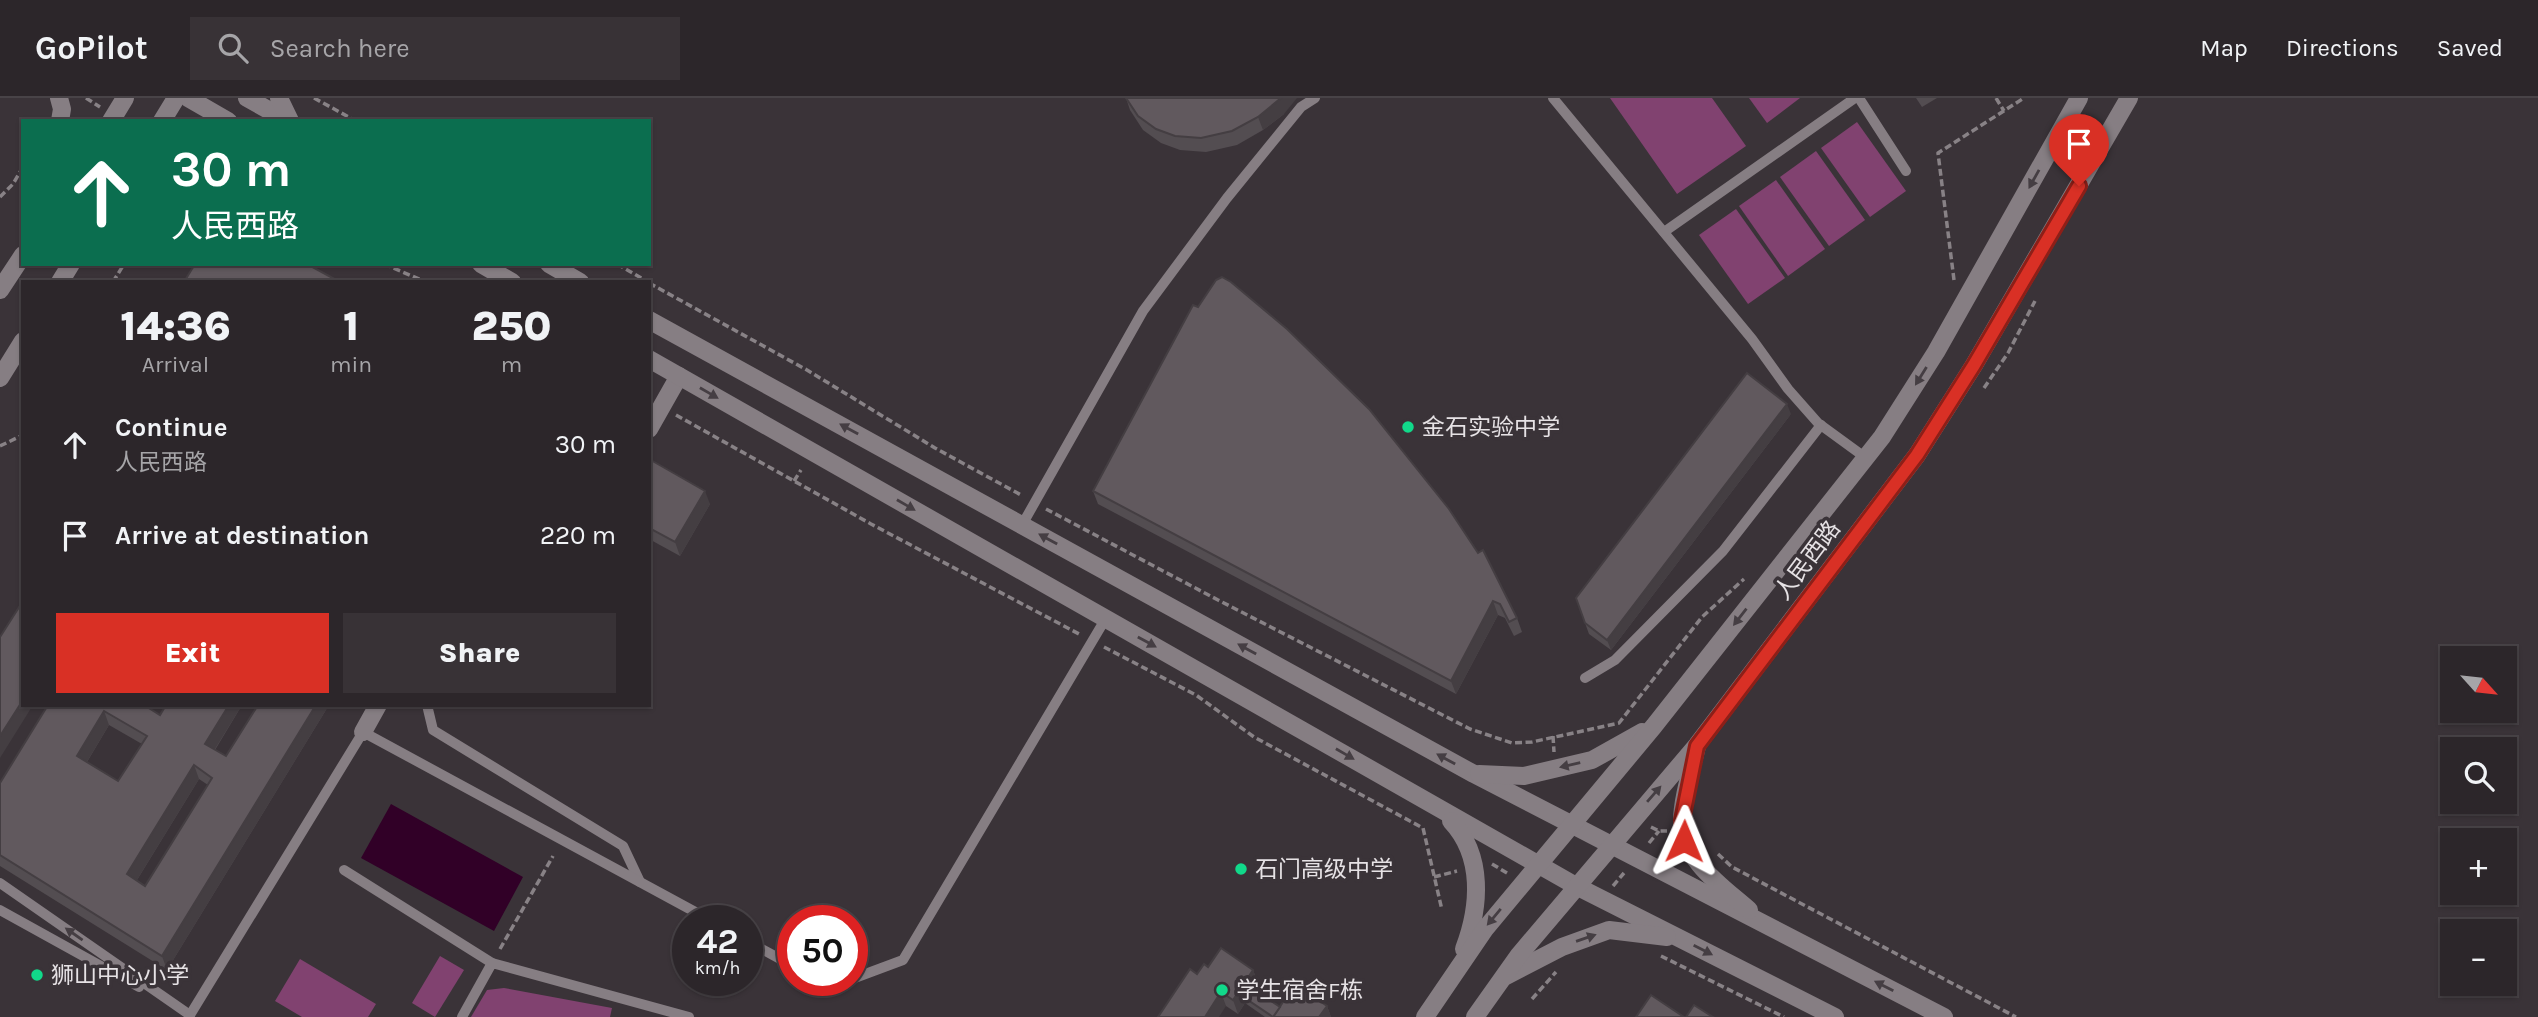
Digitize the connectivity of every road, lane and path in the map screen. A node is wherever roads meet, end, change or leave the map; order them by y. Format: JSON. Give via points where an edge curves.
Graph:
{"nodes":[{"id":1,"x":59,"y":98,"type":"edge"},
{"id":2,"x":125,"y":98,"type":"edge"},
{"id":3,"x":176,"y":98,"type":"edge"},
{"id":4,"x":188,"y":98,"type":"edge"},
{"id":5,"x":247,"y":98,"type":"edge"},
{"id":6,"x":279,"y":98,"type":"edge"},
{"id":7,"x":314,"y":98,"type":"edge"},
{"id":8,"x":1315,"y":98,"type":"edge"},
{"id":9,"x":1553,"y":98,"type":"edge"},
{"id":10,"x":1857,"y":98,"type":"edge"},
{"id":11,"x":1996,"y":98,"type":"edge"},
{"id":12,"x":2024,"y":98,"type":"edge"},
{"id":13,"x":2079,"y":98,"type":"edge"},
{"id":14,"x":2130,"y":98,"type":"edge"},
{"id":15,"x":2004,"y":111,"type":"junction"},
{"id":16,"x":60,"y":119,"type":"edge"},
{"id":17,"x":112,"y":119,"type":"edge"},
{"id":18,"x":163,"y":119,"type":"edge"},
{"id":19,"x":225,"y":119,"type":"edge"},
{"id":20,"x":285,"y":119,"type":"edge"},
{"id":21,"x":288,"y":119,"type":"edge"},
{"id":22,"x":352,"y":119,"type":"edge"},
{"id":23,"x":21,"y":170,"type":"edge"},
{"id":24,"x":1906,"y":171,"type":"dead end"},
{"id":25,"x":0,"y":197,"type":"edge"},
{"id":26,"x":1664,"y":232,"type":"junction"},
{"id":27,"x":21,"y":258,"type":"edge"},
{"id":28,"x":389,"y":266,"type":"edge"},
{"id":29,"x":484,"y":266,"type":"edge"},
{"id":30,"x":552,"y":266,"type":"edge"},
{"id":31,"x":620,"y":266,"type":"edge"},
{"id":32,"x":421,"y":280,"type":"edge"},
{"id":33,"x":509,"y":280,"type":"edge"},
{"id":34,"x":577,"y":280,"type":"edge"},
{"id":35,"x":645,"y":280,"type":"edge"},
{"id":36,"x":651,"y":284,"type":"edge"},
{"id":37,"x":1955,"y":284,"type":"dead end"},
{"id":38,"x":0,"y":290,"type":"edge"},
{"id":39,"x":2040,"y":292,"type":"dead end"},
{"id":40,"x":651,"y":321,"type":"edge"},
{"id":41,"x":21,"y":344,"type":"edge"},
{"id":42,"x":651,"y":360,"type":"edge"},
{"id":43,"x":679,"y":376,"type":"junction"},
{"id":44,"x":0,"y":378,"type":"edge"},
{"id":45,"x":845,"y":392,"type":"junction"},
{"id":46,"x":1979,"y":396,"type":"dead end"},
{"id":47,"x":840,"y":400,"type":"dead end"},
{"id":48,"x":690,"y":423,"type":"dead end"},
{"id":49,"x":651,"y":425,"type":"edge"},
{"id":50,"x":1821,"y":425,"type":"junction"},
{"id":51,"x":21,"y":436,"type":"edge"},
{"id":52,"x":0,"y":446,"type":"edge"},
{"id":53,"x":1866,"y":458,"type":"junction"},
{"id":54,"x":801,"y":470,"type":"dead end"},
{"id":55,"x":794,"y":481,"type":"junction"},
{"id":56,"x":1000,"y":484,"type":"dead end"},
{"id":57,"x":1050,"y":511,"type":"dead end"},
{"id":58,"x":1022,"y":525,"type":"junction"},
{"id":59,"x":1752,"y":572,"type":"dead end"},
{"id":60,"x":1106,"y":618,"type":"junction"},
{"id":61,"x":1062,"y":624,"type":"dead end"},
{"id":62,"x":1118,"y":655,"type":"dead end"},
{"id":63,"x":1585,"y":678,"type":"dead end"},
{"id":64,"x":378,"y":707,"type":"edge"},
{"id":65,"x":427,"y":707,"type":"edge"},
{"id":66,"x":1654,"y":726,"type":"junction"},
{"id":67,"x":363,"y":732,"type":"junction"},
{"id":68,"x":1553,"y":736,"type":"junction"},
{"id":69,"x":1697,"y":746,"type":"junction"},
{"id":70,"x":1555,"y":757,"type":"dead end"},
{"id":71,"x":1474,"y":774,"type":"junction"},
{"id":72,"x":1440,"y":808,"type":"junction"},
{"id":73,"x":1644,"y":823,"type":"dead end"},
{"id":74,"x":1572,"y":825,"type":"junction"},
{"id":75,"x":1659,"y":831,"type":"junction"},
{"id":76,"x":1672,"y":831,"type":"dead end"},
{"id":77,"x":1648,"y":844,"type":"dead end"},
{"id":78,"x":1610,"y":846,"type":"junction"},
{"id":79,"x":1714,"y":850,"type":"dead end"},
{"id":80,"x":553,"y":856,"type":"dead end"},
{"id":81,"x":1538,"y":865,"type":"junction"},
{"id":82,"x":344,"y":870,"type":"dead end"},
{"id":83,"x":1462,"y":870,"type":"dead end"},
{"id":84,"x":1434,"y":877,"type":"junction"},
{"id":85,"x":0,"y":883,"type":"edge"},
{"id":86,"x":640,"y":883,"type":"junction"},
{"id":87,"x":1576,"y":886,"type":"junction"},
{"id":88,"x":681,"y":905,"type":"edge"},
{"id":89,"x":0,"y":910,"type":"edge"},
{"id":90,"x":1442,"y":910,"type":"dead end"},
{"id":91,"x":1767,"y":927,"type":"junction"},
{"id":92,"x":1678,"y":938,"type":"junction"},
{"id":93,"x":1660,"y":956,"type":"dead end"},
{"id":94,"x":492,"y":963,"type":"junction"},
{"id":95,"x":1557,"y":971,"type":"dead end"},
{"id":96,"x":868,"y":973,"type":"edge"},
{"id":97,"x":1455,"y":973,"type":"junction"},
{"id":98,"x":1503,"y":978,"type":"junction"},
{"id":99,"x":1532,"y":999,"type":"dead end"},
{"id":100,"x":190,"y":1015,"type":"junction"},
{"id":101,"x":462,"y":1017,"type":"edge"},
{"id":102,"x":690,"y":1017,"type":"edge"},
{"id":103,"x":1425,"y":1017,"type":"edge"},
{"id":104,"x":1475,"y":1017,"type":"edge"},
{"id":105,"x":1784,"y":1017,"type":"edge"},
{"id":106,"x":1835,"y":1017,"type":"edge"},
{"id":107,"x":1944,"y":1017,"type":"edge"},
{"id":108,"x":2016,"y":1017,"type":"edge"}],
"edges":[{"from":1,"to":16,"type":"main road"},
{"from":2,"to":17,"type":"main road"},
{"from":3,"to":18,"type":"main road"},
{"from":4,"to":19,"type":"main road"},
{"from":5,"to":20,"type":"main road"},
{"from":6,"to":21,"type":"main road"},
{"from":7,"to":22,"type":"path"},
{"from":8,"to":58,"type":"lane","via":[[1301,107],[1235,188],[1143,312]]},
{"from":9,"to":26,"type":"lane"},
{"from":10,"to":24,"type":"lane"},
{"from":10,"to":26,"type":"lane"},
{"from":11,"to":15,"type":"path"},
{"from":12,"to":15,"type":"path"},
{"from":13,"to":53,"type":"main road","one_way":true,"via":[[1936,352]]},
{"from":14,"to":69,"type":"main road","name":"人民西路","via":[[1917,455]]},
{"from":15,"to":37,"type":"path","via":[[1938,153]]},
{"from":23,"to":25,"type":"path"},
{"from":26,"to":50,"type":"lane"},
{"from":27,"to":38,"type":"main road"},
{"from":28,"to":32,"type":"path"},
{"from":29,"to":33,"type":"main road"},
{"from":30,"to":34,"type":"main road"},
{"from":31,"to":35,"type":"path"},
{"from":36,"to":45,"type":"path"},
{"from":39,"to":46,"type":"path"},
{"from":58,"to":40,"type":"main road","one_way":true},
{"from":41,"to":44,"type":"main road"},
{"from":42,"to":43,"type":"main road"},
{"from":43,"to":49,"type":"main road"},
{"from":43,"to":60,"type":"main road","one_way":true},
{"from":45,"to":47,"type":"path"},
{"from":45,"to":56,"type":"path"},
{"from":48,"to":55,"type":"path"},
{"from":50,"to":53,"type":"lane"},
{"from":50,"to":63,"type":"lane","via":[[1723,551],[1615,660]]},
{"from":51,"to":52,"type":"path"},
{"from":53,"to":66,"type":"main road","one_way":true},
{"from":54,"to":55,"type":"path"},
{"from":55,"to":61,"type":"path"},
{"from":57,"to":68,"type":"path","via":[[1471,729],[1512,743]]},
{"from":71,"to":58,"type":"main road","one_way":true},
{"from":59,"to":68,"type":"path","via":[[1702,617],[1619,723]]},
{"from":60,"to":72,"type":"main road","one_way":true},
{"from":60,"to":96,"type":"lane","via":[[903,960]]},
{"from":62,"to":84,"type":"path","via":[[1196,695],[1254,737],[1423,828]]},
{"from":64,"to":67,"type":"main road"},
{"from":65,"to":86,"type":"lane","via":[[433,730],[622,846]]},
{"from":66,"to":71,"type":"main road","one_way":true,"via":[[1592,760],[1524,776]]},
{"from":66,"to":74,"type":"main road"},
{"from":67,"to":86,"type":"lane"},
{"from":67,"to":100,"type":"lane"},
{"from":68,"to":70,"type":"path"},
{"from":78,"to":69,"type":"main road","name":"人民西路","one_way":true},
{"from":69,"to":91,"type":"main road","via":[[1682,820],[1684,841],[1694,859]]},
{"from":71,"to":74,"type":"main road"},
{"from":72,"to":81,"type":"main road"},
{"from":72,"to":97,"type":"main road","via":[[1464,835],[1476,878],[1469,936]]},
{"from":73,"to":75,"type":"path"},
{"from":74,"to":78,"type":"main road"},
{"from":74,"to":81,"type":"main road"},
{"from":75,"to":76,"type":"path"},
{"from":75,"to":77,"type":"path"},
{"from":78,"to":87,"type":"main road","name":"人民西路"},
{"from":78,"to":91,"type":"main road"},
{"from":79,"to":108,"type":"path","via":[[1732,867]]},
{"from":80,"to":94,"type":"path"},
{"from":81,"to":87,"type":"main road"},
{"from":81,"to":97,"type":"main road","one_way":true},
{"from":82,"to":94,"type":"lane"},
{"from":83,"to":84,"type":"path"},
{"from":84,"to":90,"type":"path"},
{"from":100,"to":85,"type":"lane","one_way":true},
{"from":86,"to":88,"type":"lane"},
{"from":87,"to":92,"type":"main road"},
{"from":87,"to":98,"type":"main road","name":"人民西路"},
{"from":89,"to":100,"type":"lane"},
{"from":107,"to":91,"type":"main road","one_way":true},
{"from":98,"to":92,"type":"main road","one_way":true,"via":[[1562,947],[1609,930]]},
{"from":92,"to":106,"type":"main road","one_way":true},
{"from":93,"to":105,"type":"path"},
{"from":94,"to":101,"type":"lane"},
{"from":94,"to":102,"type":"lane"},
{"from":95,"to":99,"type":"path"},
{"from":97,"to":103,"type":"main road"},
{"from":98,"to":104,"type":"main road","name":"人民西路"}]}
